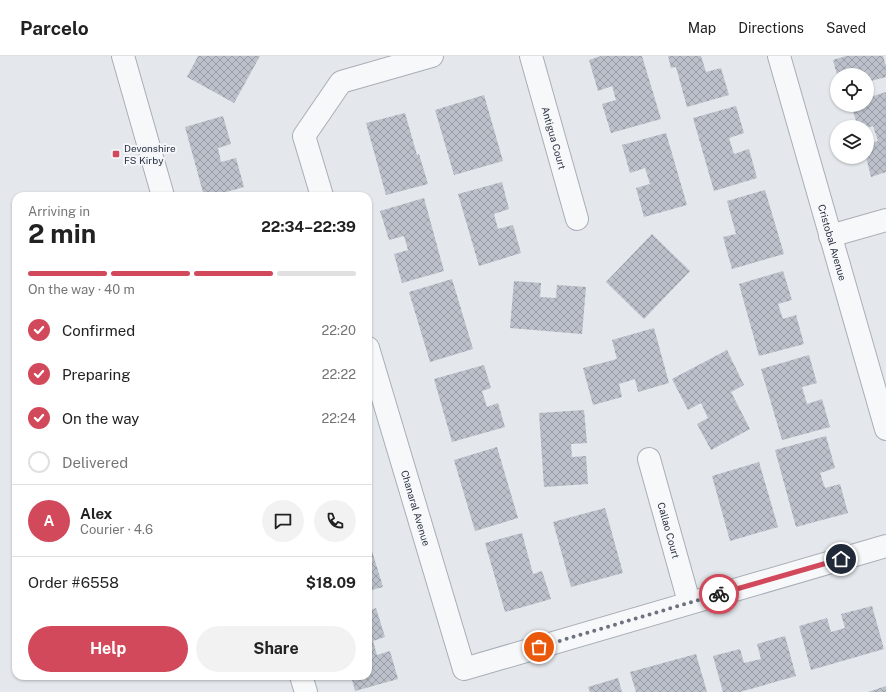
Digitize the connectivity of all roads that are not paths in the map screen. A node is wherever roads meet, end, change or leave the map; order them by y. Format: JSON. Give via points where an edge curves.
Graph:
{"nodes":[{"id":1,"x":123,"y":56,"type":"edge"},
{"id":2,"x":432,"y":56,"type":"edge"},
{"id":3,"x":531,"y":56,"type":"edge"},
{"id":4,"x":779,"y":56,"type":"edge"},
{"id":5,"x":162,"y":192,"type":"edge"},
{"id":6,"x":321,"y":192,"type":"edge"},
{"id":7,"x":577,"y":219,"type":"dead end"},
{"id":8,"x":886,"y":220,"type":"edge"},
{"id":9,"x":830,"y":236,"type":"junction"},
{"id":10,"x":372,"y":375,"type":"edge"},
{"id":11,"x":886,"y":429,"type":"edge"},
{"id":12,"x":650,"y":459,"type":"dead end"},
{"id":13,"x":886,"y":546,"type":"edge"},
{"id":14,"x":689,"y":602,"type":"junction"},
{"id":15,"x":302,"y":680,"type":"edge"},
{"id":16,"x":306,"y":692,"type":"edge"}],
"edges":[{"from":1,"to":5,"type":"street"},
{"from":2,"to":6,"type":"street","via":[[341,82],[304,136]]},
{"from":3,"to":7,"type":"street","name":"Antigua Court"},
{"from":4,"to":9,"type":"street","name":"Cristobal Avenue"},
{"from":8,"to":9,"type":"street"},
{"from":9,"to":11,"type":"street","name":"Cristobal Avenue"},
{"from":10,"to":14,"type":"street","name":"Chanaral Avenue","via":[[464,669]]},
{"from":12,"to":14,"type":"street","name":"Callao Court"},
{"from":13,"to":14,"type":"street"},
{"from":15,"to":16,"type":"street"}]}
